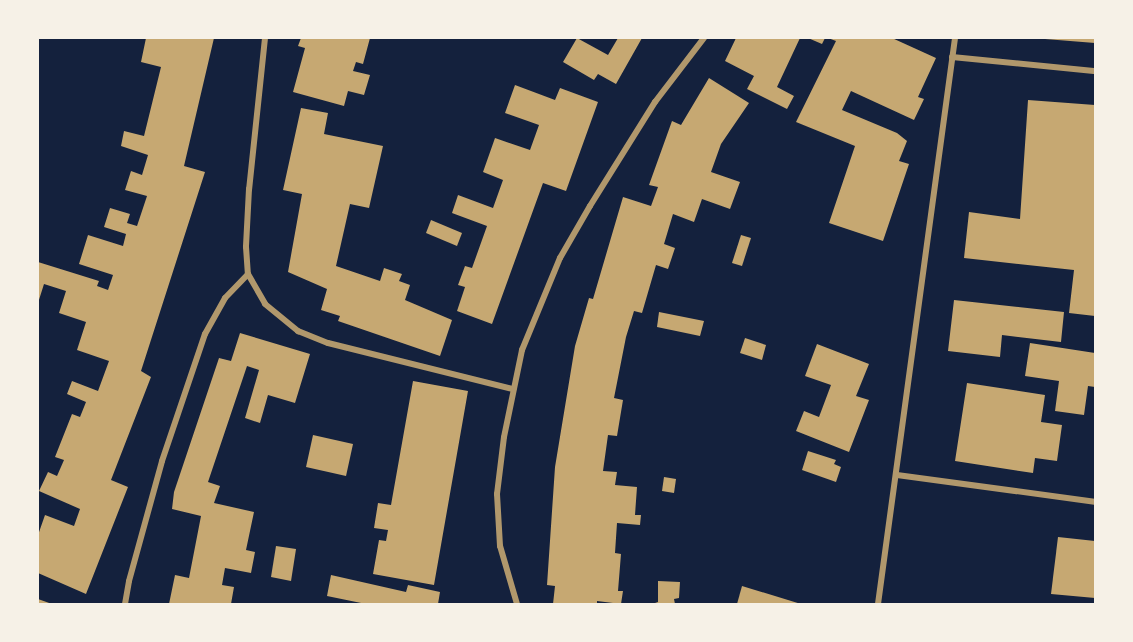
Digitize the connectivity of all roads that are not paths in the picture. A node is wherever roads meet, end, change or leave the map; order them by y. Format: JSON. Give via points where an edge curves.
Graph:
{"nodes":[{"id":1,"x":266,"y":38,"type":"edge"},
{"id":2,"x":704,"y":38,"type":"edge"},
{"id":3,"x":955,"y":38,"type":"edge"},
{"id":4,"x":952,"y":57,"type":"junction"},
{"id":5,"x":1095,"y":71,"type":"edge"},
{"id":6,"x":248,"y":274,"type":"junction"},
{"id":7,"x":513,"y":388,"type":"junction"},
{"id":8,"x":897,"y":475,"type":"junction"},
{"id":9,"x":1095,"y":502,"type":"edge"},
{"id":10,"x":514,"y":597,"type":"junction"},
{"id":11,"x":125,"y":604,"type":"edge"},
{"id":12,"x":509,"y":604,"type":"edge"},
{"id":13,"x":518,"y":604,"type":"edge"},
{"id":14,"x":878,"y":604,"type":"edge"}],
"edges":[{"from":1,"to":6,"type":"street","via":[[249,189]]},
{"from":2,"to":7,"type":"street","via":[[655,102],[560,258],[522,350]]},
{"from":3,"to":4,"type":"street"},
{"from":4,"to":5,"type":"street"},
{"from":4,"to":8,"type":"street"},
{"from":6,"to":7,"type":"street","via":[[265,304],[298,331],[328,343]]},
{"from":6,"to":11,"type":"street","via":[[225,298],[205,334],[162,461]]},
{"from":7,"to":10,"type":"street","via":[[497,494],[500,546]]},
{"from":8,"to":9,"type":"street"},
{"from":8,"to":14,"type":"street"},
{"from":10,"to":12,"type":"street"},
{"from":10,"to":13,"type":"street"}]}
